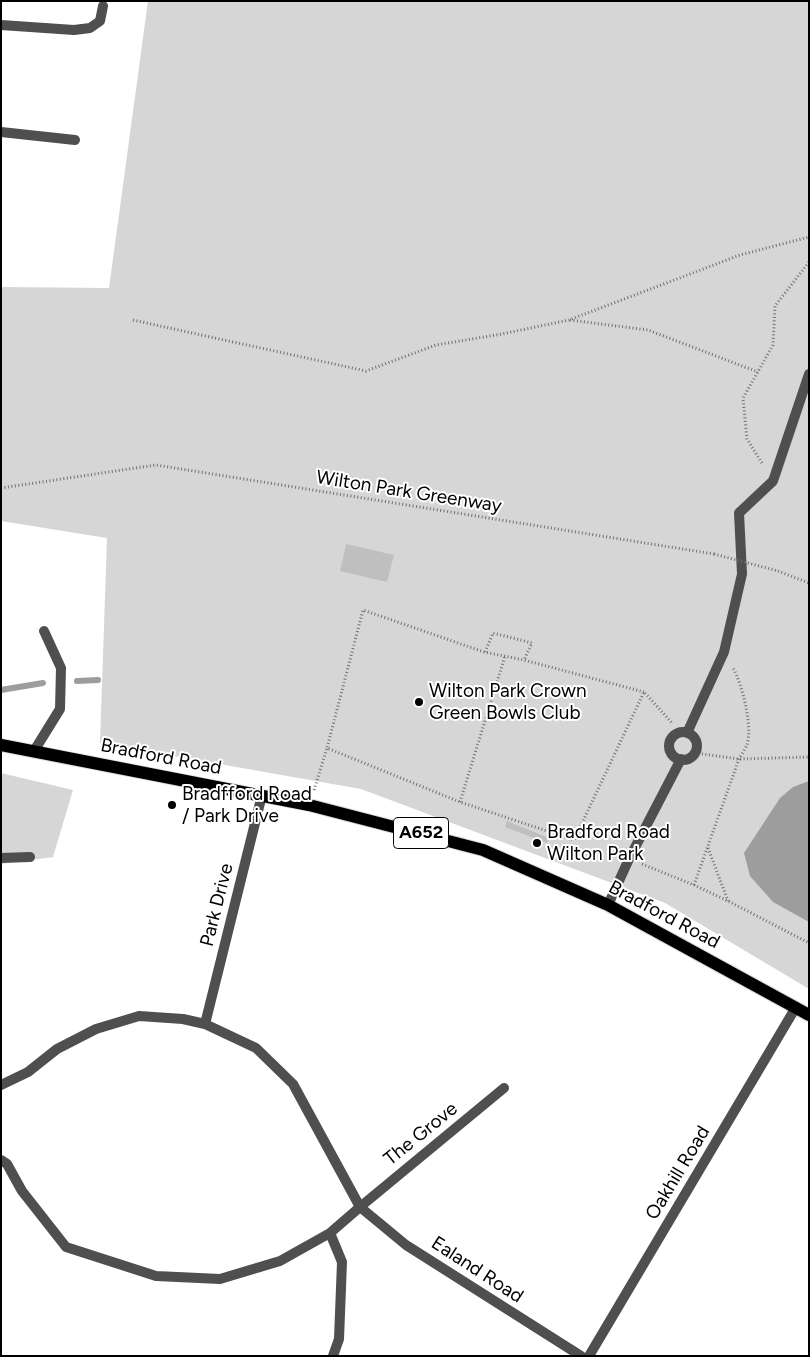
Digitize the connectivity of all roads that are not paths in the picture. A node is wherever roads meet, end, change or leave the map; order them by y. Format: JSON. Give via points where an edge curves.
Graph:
{"nodes":[{"id":1,"x":103,"y":6,"type":"dead end"},
{"id":2,"x":1,"y":24,"type":"edge"},
{"id":3,"x":1,"y":132,"type":"edge"},
{"id":4,"x":75,"y":140,"type":"dead end"},
{"id":5,"x":809,"y":374,"type":"edge"},
{"id":6,"x":44,"y":631,"type":"dead end"},
{"id":7,"x":684,"y":733,"type":"junction"},
{"id":8,"x":1,"y":745,"type":"edge"},
{"id":9,"x":34,"y":751,"type":"junction"},
{"id":10,"x":681,"y":760,"type":"junction"},
{"id":11,"x":262,"y":795,"type":"junction"},
{"id":12,"x":30,"y":857,"type":"dead end"},
{"id":13,"x":1,"y":858,"type":"edge"},
{"id":14,"x":608,"y":905,"type":"junction"},
{"id":15,"x":796,"y":1007,"type":"junction"},
{"id":16,"x":809,"y":1015,"type":"edge"},
{"id":17,"x":205,"y":1024,"type":"junction"},
{"id":18,"x":1,"y":1085,"type":"edge"},
{"id":19,"x":504,"y":1088,"type":"dead end"},
{"id":20,"x":1,"y":1160,"type":"edge"},
{"id":21,"x":360,"y":1207,"type":"junction"},
{"id":22,"x":330,"y":1233,"type":"junction"},
{"id":23,"x":333,"y":1356,"type":"edge"},
{"id":24,"x":581,"y":1356,"type":"edge"},
{"id":25,"x":589,"y":1356,"type":"edge"}],
"edges":[{"from":1,"to":2,"type":"street","via":[[100,21],[90,28],[74,30]]},
{"from":3,"to":4,"type":"street"},
{"from":5,"to":7,"type":"street","via":[[773,481],[739,513],[742,574],[724,652]]},
{"from":6,"to":9,"type":"street","via":[[61,668],[60,709]]},
{"from":7,"to":10,"type":"street","via":[[673,737],[669,744],[673,756]]},
{"from":7,"to":10,"type":"street","via":[[696,741],[695,753]]},
{"from":8,"to":9,"type":"main road","name":"Bradford Road","number":"A652"},
{"from":9,"to":11,"type":"main road","name":"Bradford Road","number":"A652"},
{"from":10,"to":14,"type":"street"},
{"from":11,"to":14,"type":"main road","name":"Bradford Road","number":"A652","via":[[483,850]]},
{"from":11,"to":17,"type":"street","name":"Park Drive"},
{"from":12,"to":13,"type":"street"},
{"from":14,"to":15,"type":"main road","name":"Bradford Road","number":"A652"},
{"from":15,"to":16,"type":"main road","name":"Bradford Road","number":"A652"},
{"from":15,"to":25,"type":"street","name":"Oakhill Road"},
{"from":17,"to":18,"type":"street","via":[[139,1016],[96,1029],[58,1050],[28,1072]]},
{"from":17,"to":21,"type":"street","via":[[256,1048],[293,1084]]},
{"from":19,"to":21,"type":"street","name":"The Grove"},
{"from":20,"to":22,"type":"street","name":"The Grove","via":[[66,1247],[156,1276],[220,1280],[280,1261]]},
{"from":21,"to":22,"type":"street","name":"The Grove"},
{"from":21,"to":24,"type":"street","name":"Ealand Road","via":[[406,1245]]},
{"from":22,"to":23,"type":"street","via":[[342,1262],[339,1339]]}]}
